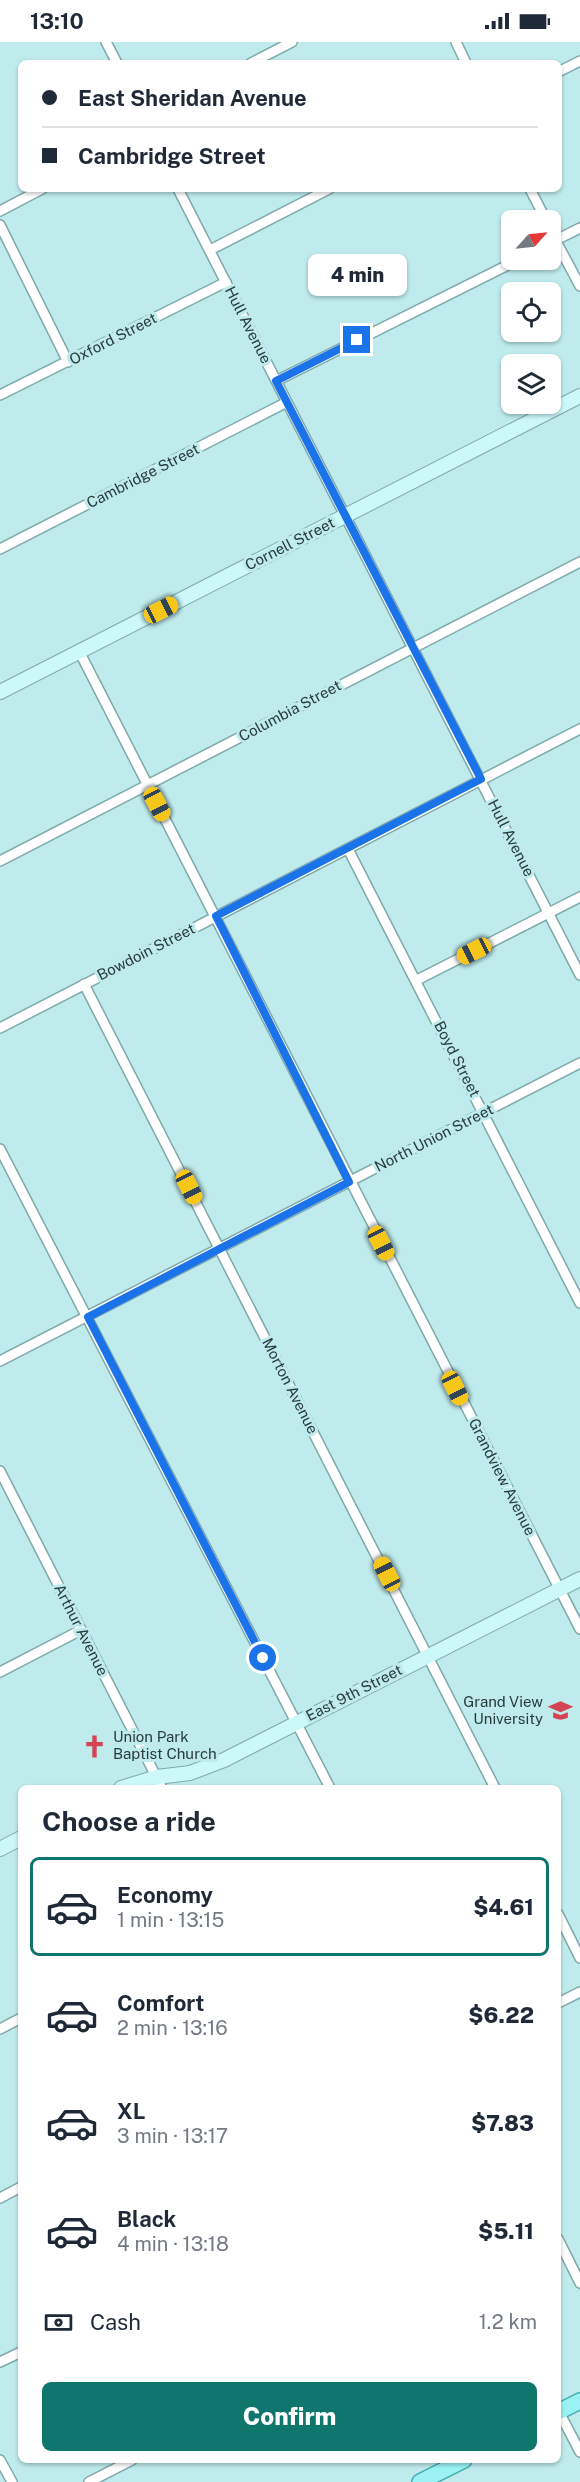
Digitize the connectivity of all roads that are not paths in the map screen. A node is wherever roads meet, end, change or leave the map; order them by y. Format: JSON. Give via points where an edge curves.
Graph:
{"nodes":[{"id":1,"x":106,"y":42,"type":"edge"},
{"id":2,"x":292,"y":42,"type":"edge"},
{"id":3,"x":456,"y":42,"type":"edge"},
{"id":4,"x":115,"y":60,"type":"edge"},
{"id":5,"x":256,"y":60,"type":"edge"},
{"id":6,"x":465,"y":60,"type":"edge"},
{"id":7,"x":580,"y":61,"type":"edge"},
{"id":8,"x":562,"y":70,"type":"edge"},
{"id":9,"x":36,"y":192,"type":"edge"},
{"id":10,"x":180,"y":192,"type":"edge"},
{"id":11,"x":324,"y":192,"type":"edge"},
{"id":12,"x":532,"y":192,"type":"edge"},
{"id":13,"x":541,"y":210,"type":"edge"},
{"id":14,"x":0,"y":211,"type":"edge"},
{"id":15,"x":0,"y":225,"type":"edge"},
{"id":16,"x":580,"y":228,"type":"edge"},
{"id":17,"x":561,"y":238,"type":"edge"},
{"id":18,"x":210,"y":250,"type":"junction"},
{"id":19,"x":561,"y":255,"type":"edge"},
{"id":20,"x":501,"y":268,"type":"edge"},
{"id":21,"x":226,"y":282,"type":"junction"},
{"id":22,"x":580,"y":286,"type":"edge"},
{"id":23,"x":68,"y":362,"type":"junction"},
{"id":24,"x":276,"y":381,"type":"junction"},
{"id":25,"x":0,"y":395,"type":"edge"},
{"id":26,"x":580,"y":396,"type":"edge"},
{"id":27,"x":287,"y":402,"type":"junction"},
{"id":28,"x":346,"y":515,"type":"junction"},
{"id":29,"x":0,"y":549,"type":"edge"},
{"id":30,"x":580,"y":562,"type":"edge"},
{"id":31,"x":413,"y":647,"type":"junction"},
{"id":32,"x":79,"y":651,"type":"junction"},
{"id":33,"x":0,"y":692,"type":"edge"},
{"id":34,"x":580,"y":729,"type":"edge"},
{"id":35,"x":481,"y":779,"type":"junction"},
{"id":36,"x":147,"y":785,"type":"junction"},
{"id":37,"x":348,"y":849,"type":"junction"},
{"id":38,"x":0,"y":861,"type":"edge"},
{"id":39,"x":580,"y":897,"type":"edge"},
{"id":40,"x":549,"y":913,"type":"junction"},
{"id":41,"x":216,"y":916,"type":"junction"},
{"id":42,"x":580,"y":975,"type":"edge"},
{"id":43,"x":417,"y":980,"type":"junction"},
{"id":44,"x":84,"y":984,"type":"junction"},
{"id":45,"x":0,"y":1028,"type":"edge"},
{"id":46,"x":580,"y":1062,"type":"edge"},
{"id":47,"x":483,"y":1112,"type":"junction"},
{"id":48,"x":0,"y":1149,"type":"edge"},
{"id":49,"x":349,"y":1182,"type":"junction"},
{"id":50,"x":220,"y":1248,"type":"junction"},
{"id":51,"x":580,"y":1303,"type":"edge"},
{"id":52,"x":88,"y":1317,"type":"junction"},
{"id":53,"x":0,"y":1361,"type":"edge"},
{"id":54,"x":0,"y":1471,"type":"edge"},
{"id":55,"x":580,"y":1578,"type":"edge"},
{"id":56,"x":560,"y":1589,"type":"junction"},
{"id":57,"x":580,"y":1629,"type":"edge"},
{"id":58,"x":81,"y":1630,"type":"junction"},
{"id":59,"x":428,"y":1655,"type":"junction"},
{"id":60,"x":0,"y":1672,"type":"edge"},
{"id":61,"x":296,"y":1722,"type":"junction"},
{"id":62,"x":160,"y":1782,"type":"edge"},
{"id":63,"x":140,"y":1785,"type":"edge"},
{"id":64,"x":328,"y":1785,"type":"edge"},
{"id":65,"x":493,"y":1785,"type":"edge"},
{"id":66,"x":18,"y":1840,"type":"edge"},
{"id":67,"x":0,"y":1849,"type":"edge"},
{"id":68,"x":561,"y":1920,"type":"edge"},
{"id":69,"x":580,"y":1958,"type":"edge"},
{"id":70,"x":580,"y":1992,"type":"edge"},
{"id":71,"x":561,"y":2002,"type":"edge"},
{"id":72,"x":18,"y":2020,"type":"edge"},
{"id":73,"x":0,"y":2029,"type":"edge"},
{"id":74,"x":18,"y":2189,"type":"edge"},
{"id":75,"x":0,"y":2198,"type":"edge"},
{"id":76,"x":561,"y":2246,"type":"edge"},
{"id":77,"x":580,"y":2283,"type":"edge"},
{"id":78,"x":18,"y":2353,"type":"edge"},
{"id":79,"x":0,"y":2362,"type":"edge"},
{"id":80,"x":580,"y":2401,"type":"edge"},
{"id":81,"x":561,"y":2411,"type":"edge"},
{"id":82,"x":561,"y":2416,"type":"edge"},
{"id":83,"x":580,"y":2452,"type":"edge"},
{"id":84,"x":0,"y":2460,"type":"edge"},
{"id":85,"x":126,"y":2463,"type":"edge"},
{"id":86,"x":458,"y":2463,"type":"edge"},
{"id":87,"x":425,"y":2481,"type":"edge"},
{"id":88,"x":12,"y":2482,"type":"edge"},
{"id":89,"x":89,"y":2482,"type":"edge"}],
"edges":[{"from":1,"to":4,"type":"street"},
{"from":2,"to":5,"type":"street"},
{"from":3,"to":6,"type":"street"},
{"from":7,"to":8,"type":"street"},
{"from":9,"to":14,"type":"street"},
{"from":10,"to":18,"type":"street","name":"Hull Avenue"},
{"from":11,"to":18,"type":"street"},
{"from":12,"to":13,"type":"street"},
{"from":15,"to":23,"type":"street"},
{"from":16,"to":17,"type":"street"},
{"from":18,"to":21,"type":"street","name":"Hull Avenue"},
{"from":19,"to":22,"type":"street"},
{"from":20,"to":24,"type":"street"},
{"from":21,"to":23,"type":"street","name":"Oxford Street"},
{"from":21,"to":24,"type":"street","name":"Hull Avenue"},
{"from":23,"to":25,"type":"street","name":"Oxford Street"},
{"from":24,"to":27,"type":"street","name":"Hull Avenue"},
{"from":26,"to":28,"type":"street","name":"Cornell Street"},
{"from":27,"to":28,"type":"street","name":"Hull Avenue"},
{"from":27,"to":29,"type":"street","name":"Cambridge Street"},
{"from":28,"to":31,"type":"street","name":"Hull Avenue"},
{"from":28,"to":32,"type":"street","name":"Cornell Street"},
{"from":30,"to":31,"type":"street","name":"Columbia Street"},
{"from":31,"to":35,"type":"street","name":"Hull Avenue"},
{"from":31,"to":36,"type":"street","name":"Columbia Street"},
{"from":32,"to":33,"type":"street","name":"Cornell Street"},
{"from":32,"to":36,"type":"street","name":"Grandview Avenue"},
{"from":34,"to":35,"type":"street","name":"Bowdoin Street"},
{"from":35,"to":37,"type":"street","name":"Bowdoin Street"},
{"from":35,"to":40,"type":"street","name":"Hull Avenue"},
{"from":36,"to":38,"type":"street","name":"Columbia Street"},
{"from":36,"to":41,"type":"street","name":"Grandview Avenue"},
{"from":37,"to":41,"type":"street","name":"Bowdoin Street"},
{"from":37,"to":43,"type":"street","name":"Boyd Street"},
{"from":39,"to":40,"type":"street"},
{"from":40,"to":42,"type":"street","name":"Hull Avenue"},
{"from":40,"to":43,"type":"street"},
{"from":41,"to":44,"type":"street","name":"Bowdoin Street"},
{"from":41,"to":49,"type":"street","name":"Grandview Avenue"},
{"from":43,"to":47,"type":"street","name":"Boyd Street"},
{"from":44,"to":45,"type":"street","name":"Bowdoin Street"},
{"from":44,"to":50,"type":"street","name":"Morton Avenue"},
{"from":46,"to":47,"type":"street","name":"North Union Street"},
{"from":47,"to":49,"type":"street","name":"North Union Street"},
{"from":47,"to":51,"type":"street","name":"Boyd Street"},
{"from":48,"to":52,"type":"street"},
{"from":49,"to":50,"type":"street","name":"North Union Street"},
{"from":49,"to":56,"type":"street","name":"Grandview Avenue"},
{"from":50,"to":52,"type":"street","name":"North Union Street"},
{"from":50,"to":59,"type":"street","name":"Morton Avenue"},
{"from":52,"to":53,"type":"street","name":"North Union Street"},
{"from":52,"to":61,"type":"street"},
{"from":54,"to":58,"type":"street","name":"Arthur Avenue"},
{"from":55,"to":56,"type":"street","name":"East 9th Street"},
{"from":56,"to":57,"type":"street","name":"Grandview Avenue"},
{"from":56,"to":59,"type":"street","name":"East 9th Street"},
{"from":58,"to":60,"type":"street"},
{"from":58,"to":62,"type":"street","name":"Arthur Avenue"},
{"from":59,"to":61,"type":"street","name":"East 9th Street"},
{"from":59,"to":65,"type":"street","name":"Morton Avenue"},
{"from":61,"to":62,"type":"street","name":"East 9th Street","via":[[207,1768]]},
{"from":61,"to":64,"type":"street"},
{"from":62,"to":63,"type":"street","name":"East 9th Street"},
{"from":66,"to":67,"type":"street"},
{"from":68,"to":69,"type":"street"},
{"from":70,"to":71,"type":"street"},
{"from":72,"to":73,"type":"street"},
{"from":74,"to":75,"type":"street"},
{"from":76,"to":77,"type":"street"},
{"from":78,"to":79,"type":"street"},
{"from":80,"to":81,"type":"main road"},
{"from":82,"to":83,"type":"street"},
{"from":84,"to":88,"type":"street"},
{"from":85,"to":89,"type":"street"},
{"from":86,"to":87,"type":"main road"}]}
